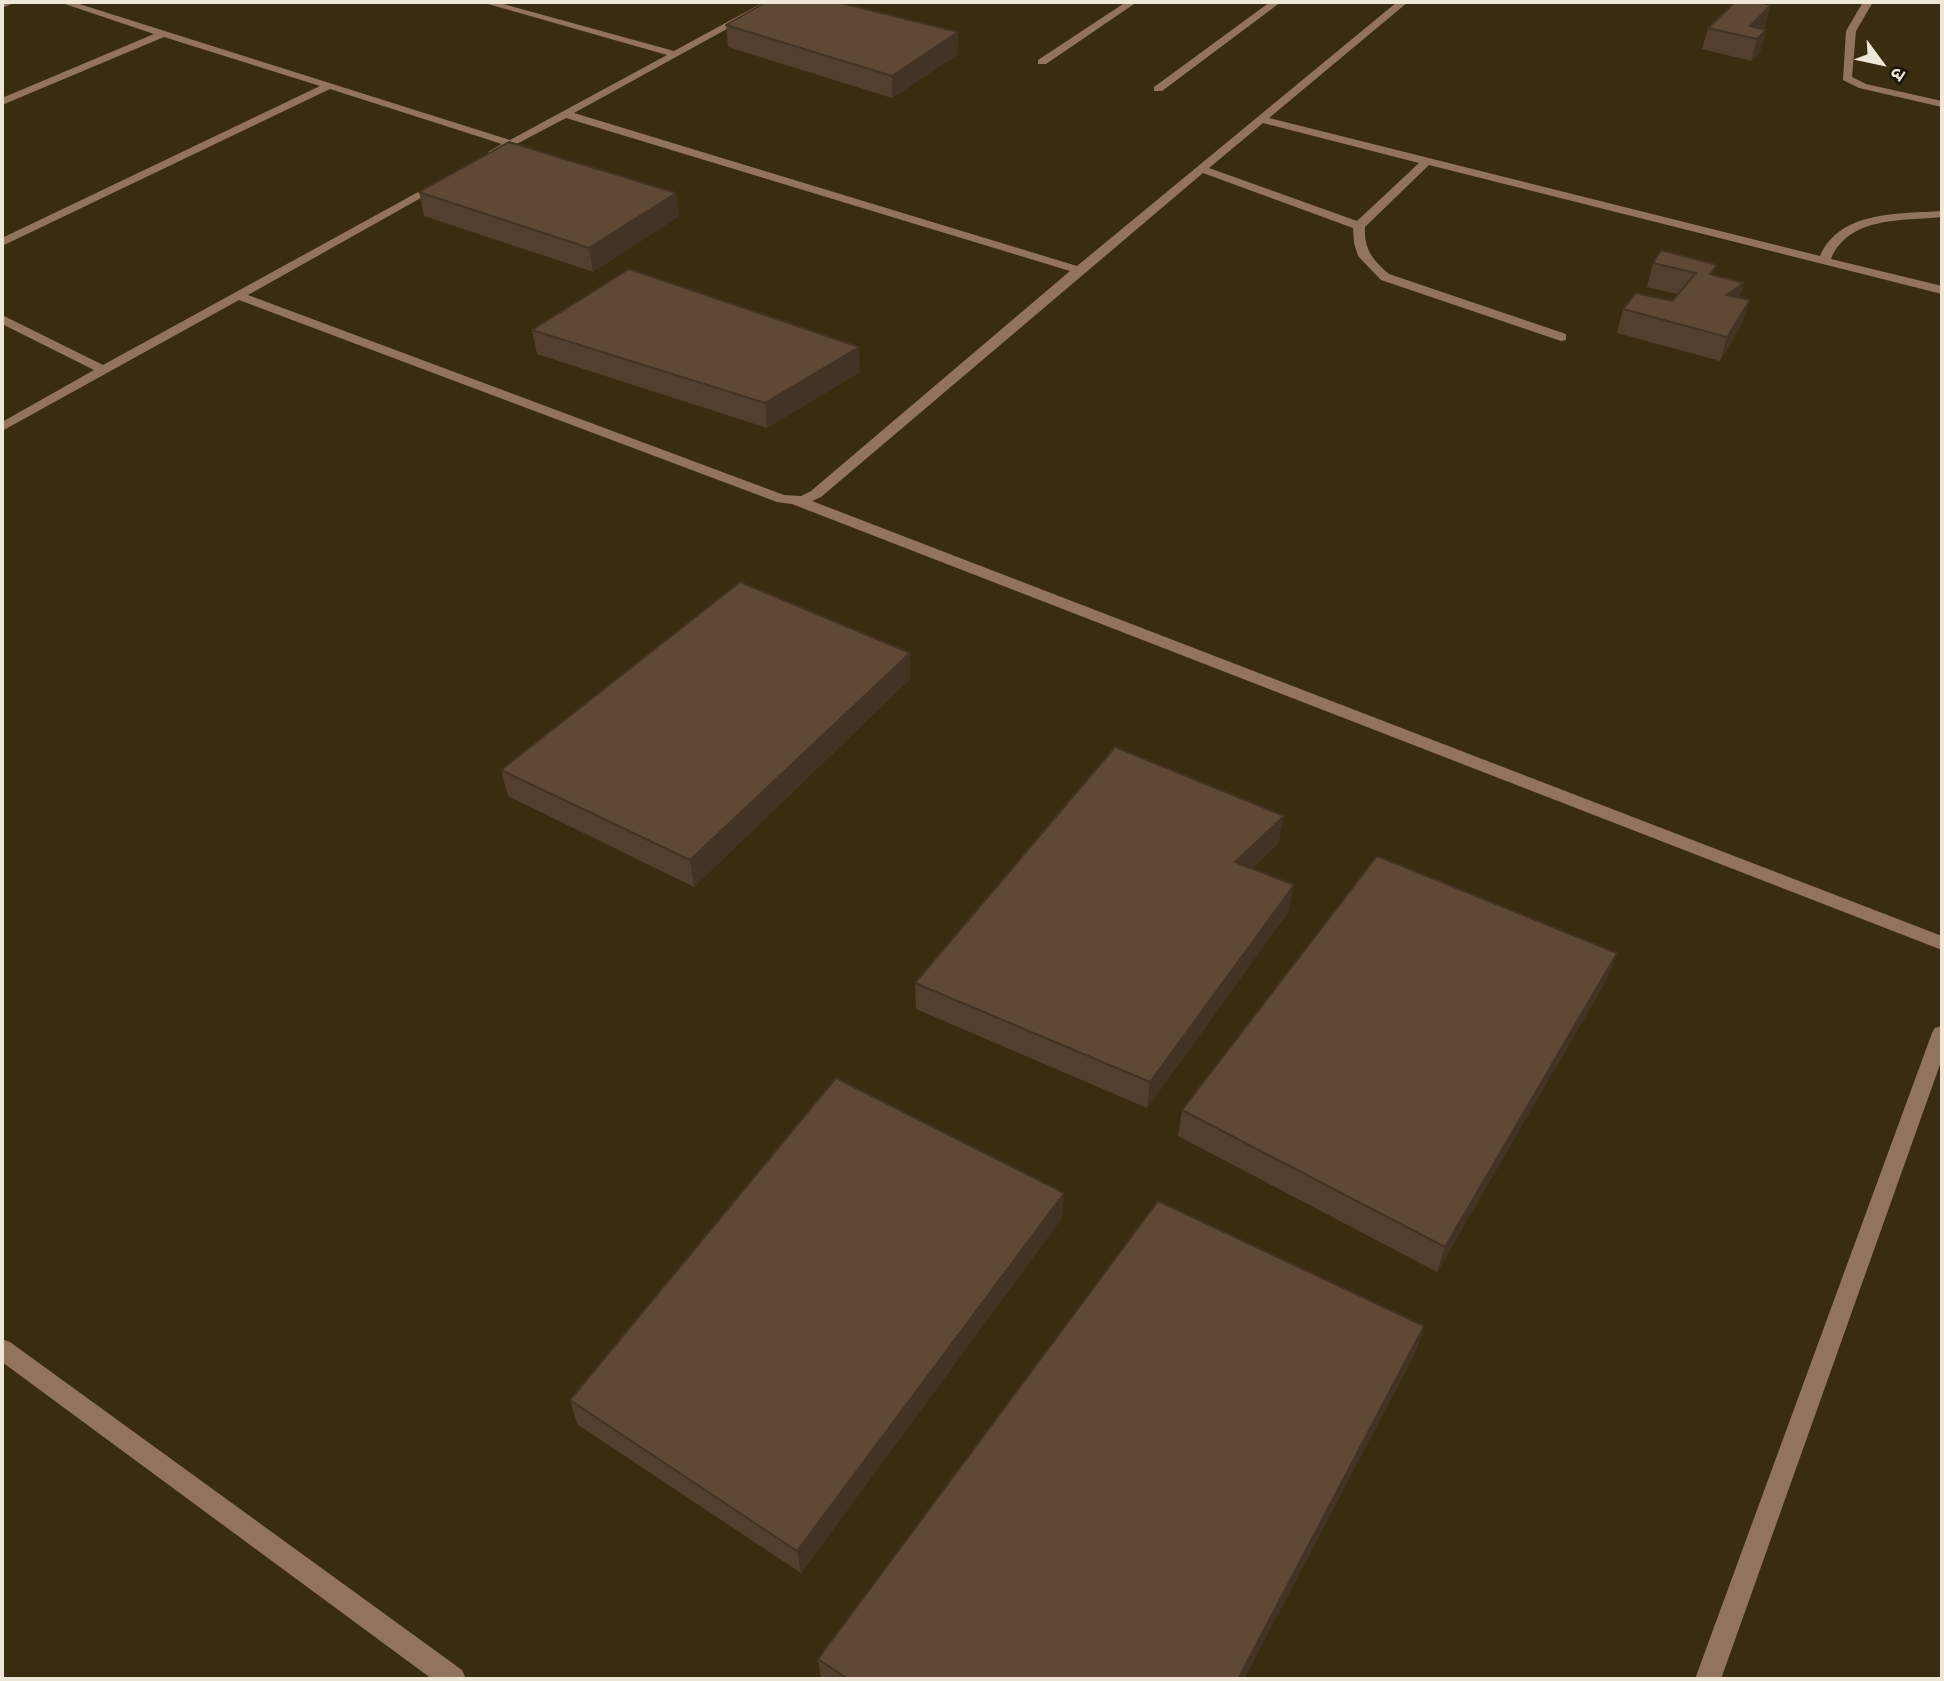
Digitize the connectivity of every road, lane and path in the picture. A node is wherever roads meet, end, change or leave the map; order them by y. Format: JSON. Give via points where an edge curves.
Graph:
{"nodes":[{"id":1,"x":11,"y":2,"type":"edge"},
{"id":2,"x":64,"y":2,"type":"edge"},
{"id":3,"x":486,"y":2,"type":"edge"},
{"id":4,"x":771,"y":2,"type":"edge"},
{"id":5,"x":1132,"y":2,"type":"edge"},
{"id":6,"x":1276,"y":2,"type":"edge"},
{"id":7,"x":1403,"y":2,"type":"edge"},
{"id":8,"x":1868,"y":2,"type":"edge"},
{"id":9,"x":2,"y":5,"type":"edge"},
{"id":10,"x":166,"y":32,"type":"junction"},
{"id":11,"x":675,"y":54,"type":"junction"},
{"id":12,"x":1042,"y":62,"type":"dead end"},
{"id":13,"x":331,"y":85,"type":"junction"},
{"id":14,"x":1158,"y":89,"type":"dead end"},
{"id":15,"x":2,"y":102,"type":"edge"},
{"id":16,"x":1942,"y":104,"type":"edge"},
{"id":17,"x":565,"y":114,"type":"junction"},
{"id":18,"x":1262,"y":120,"type":"junction"},
{"id":19,"x":510,"y":143,"type":"junction"},
{"id":20,"x":1428,"y":160,"type":"junction"},
{"id":21,"x":475,"y":163,"type":"edge"},
{"id":22,"x":1202,"y":169,"type":"junction"},
{"id":23,"x":452,"y":177,"type":"edge"},
{"id":24,"x":1942,"y":214,"type":"edge"},
{"id":25,"x":1359,"y":226,"type":"junction"},
{"id":26,"x":2,"y":242,"type":"edge"},
{"id":27,"x":1825,"y":260,"type":"junction"},
{"id":28,"x":1079,"y":270,"type":"junction"},
{"id":29,"x":1942,"y":290,"type":"edge"},
{"id":30,"x":240,"y":296,"type":"junction"},
{"id":31,"x":2,"y":319,"type":"edge"},
{"id":32,"x":1561,"y":337,"type":"dead end"},
{"id":33,"x":105,"y":371,"type":"junction"},
{"id":34,"x":2,"y":427,"type":"edge"},
{"id":35,"x":795,"y":500,"type":"junction"},
{"id":36,"x":1942,"y":943,"type":"edge"},
{"id":37,"x":1942,"y":1033,"type":"edge"},
{"id":38,"x":2,"y":1349,"type":"edge"},
{"id":39,"x":453,"y":1679,"type":"edge"},
{"id":40,"x":1708,"y":1679,"type":"edge"}],
"edges":[{"from":1,"to":9,"type":"street"},
{"from":2,"to":10,"type":"street"},
{"from":3,"to":11,"type":"street"},
{"from":4,"to":11,"type":"street"},
{"from":5,"to":12,"type":"street"},
{"from":6,"to":14,"type":"street"},
{"from":7,"to":18,"type":"street"},
{"from":8,"to":16,"type":"street","via":[[1851,31],[1847,78]]},
{"from":10,"to":13,"type":"street"},
{"from":10,"to":15,"type":"street"},
{"from":11,"to":17,"type":"street"},
{"from":13,"to":19,"type":"street"},
{"from":13,"to":26,"type":"street"},
{"from":17,"to":19,"type":"street"},
{"from":17,"to":28,"type":"street"},
{"from":18,"to":20,"type":"street"},
{"from":18,"to":22,"type":"street"},
{"from":19,"to":21,"type":"street"},
{"from":20,"to":25,"type":"street"},
{"from":20,"to":27,"type":"street"},
{"from":22,"to":25,"type":"street"},
{"from":22,"to":28,"type":"street"},
{"from":23,"to":30,"type":"street"},
{"from":24,"to":27,"type":"street","via":[[1874,222],[1840,233]]},
{"from":25,"to":32,"type":"street","via":[[1357,244],[1385,277]]},
{"from":27,"to":29,"type":"street"},
{"from":28,"to":35,"type":"street","via":[[816,494]]},
{"from":30,"to":33,"type":"street"},
{"from":30,"to":35,"type":"street","via":[[782,499]]},
{"from":31,"to":33,"type":"street"},
{"from":33,"to":34,"type":"street"},
{"from":35,"to":36,"type":"street"},
{"from":37,"to":40,"type":"street"},
{"from":38,"to":39,"type":"street"}]}
